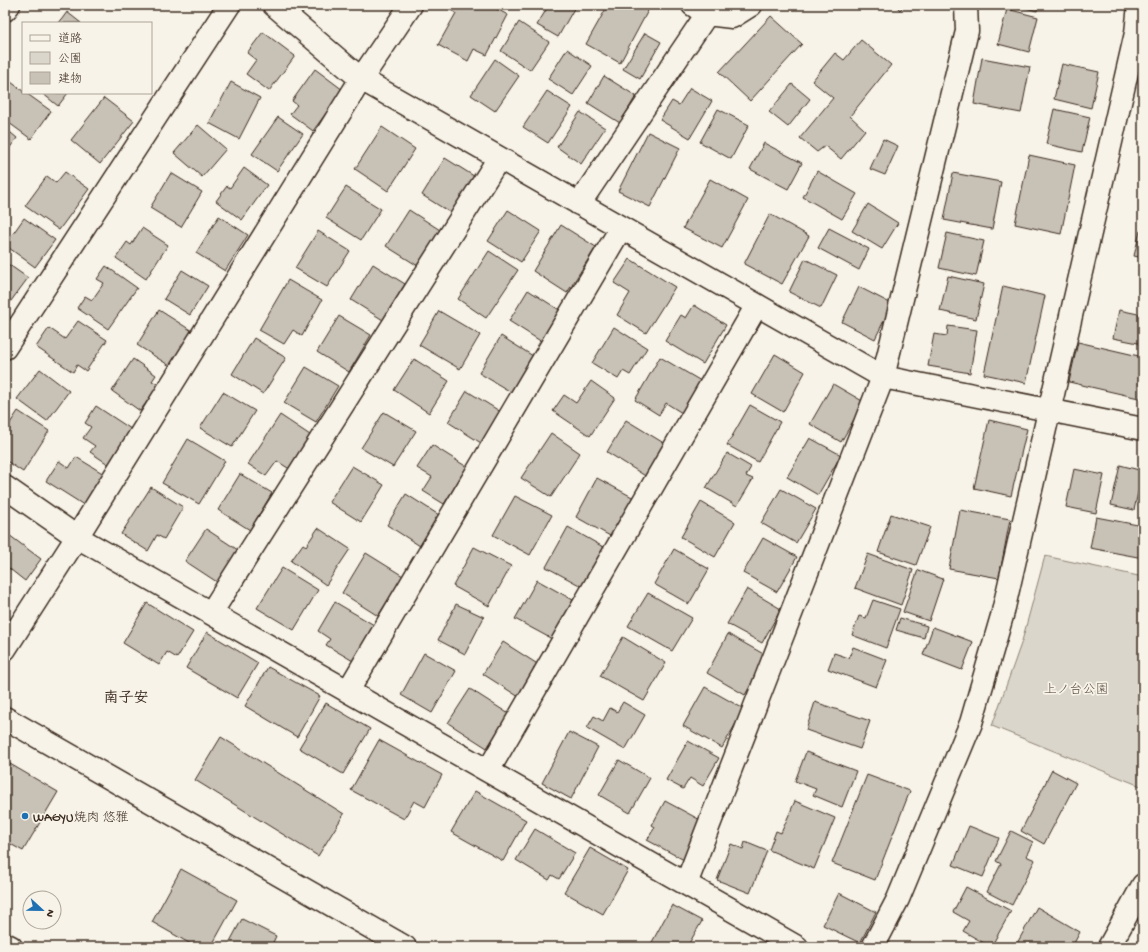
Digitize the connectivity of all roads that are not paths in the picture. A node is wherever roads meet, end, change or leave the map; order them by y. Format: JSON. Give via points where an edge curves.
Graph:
{"nodes":[{"id":1,"x":9,"y":5,"type":"edge"},
{"id":2,"x":228,"y":5,"type":"edge"},
{"id":3,"x":274,"y":5,"type":"edge"},
{"id":4,"x":411,"y":5,"type":"edge"},
{"id":5,"x":751,"y":5,"type":"edge"},
{"id":6,"x":966,"y":5,"type":"edge"},
{"id":7,"x":1139,"y":5,"type":"edge"},
{"id":8,"x":700,"y":9,"type":"edge"},
{"id":9,"x":5,"y":10,"type":"edge"},
{"id":10,"x":361,"y":79,"type":"junction"},
{"id":11,"x":499,"y":158,"type":"junction"},
{"id":12,"x":579,"y":204,"type":"junction"},
{"id":13,"x":621,"y":228,"type":"junction"},
{"id":14,"x":757,"y":305,"type":"junction"},
{"id":15,"x":5,"y":348,"type":"edge"},
{"id":16,"x":883,"y":377,"type":"junction"},
{"id":17,"x":1049,"y":410,"type":"junction"},
{"id":18,"x":1143,"y":429,"type":"edge"},
{"id":19,"x":5,"y":487,"type":"edge"},
{"id":20,"x":77,"y":537,"type":"junction"},
{"id":21,"x":211,"y":613,"type":"junction"},
{"id":22,"x":5,"y":649,"type":"edge"},
{"id":23,"x":348,"y":691,"type":"junction"},
{"id":24,"x":5,"y":718,"type":"edge"},
{"id":25,"x":488,"y":771,"type":"junction"},
{"id":26,"x":686,"y":884,"type":"junction"},
{"id":27,"x":1143,"y":885,"type":"edge"},
{"id":28,"x":5,"y":944,"type":"edge"},
{"id":29,"x":10,"y":947,"type":"edge"},
{"id":30,"x":405,"y":947,"type":"edge"},
{"id":31,"x":797,"y":947,"type":"edge"},
{"id":32,"x":873,"y":947,"type":"edge"},
{"id":33,"x":1108,"y":947,"type":"edge"}],
"edges":[{"from":1,"to":9,"type":"street"},
{"from":2,"to":15,"type":"street"},
{"from":3,"to":10,"type":"street"},
{"from":4,"to":10,"type":"street"},
{"from":5,"to":8,"type":"street","via":[[732,17]]},
{"from":6,"to":16,"type":"street","via":[[967,31]]},
{"from":7,"to":17,"type":"street","via":[[1136,33]]},
{"from":8,"to":12,"type":"street"},
{"from":10,"to":11,"type":"street"},
{"from":10,"to":20,"type":"street"},
{"from":11,"to":12,"type":"street"},
{"from":11,"to":21,"type":"street"},
{"from":12,"to":13,"type":"street"},
{"from":13,"to":14,"type":"street"},
{"from":13,"to":23,"type":"street"},
{"from":14,"to":16,"type":"street"},
{"from":14,"to":25,"type":"street"},
{"from":16,"to":17,"type":"street"},
{"from":16,"to":26,"type":"street"},
{"from":17,"to":18,"type":"street"},
{"from":17,"to":32,"type":"street","via":[[1002,616],[970,723],[898,900]]},
{"from":19,"to":20,"type":"street"},
{"from":20,"to":21,"type":"street"},
{"from":20,"to":22,"type":"street"},
{"from":21,"to":23,"type":"street"},
{"from":23,"to":25,"type":"street"},
{"from":24,"to":30,"type":"street"},
{"from":25,"to":26,"type":"street"},
{"from":26,"to":31,"type":"street"},
{"from":27,"to":33,"type":"street"},
{"from":28,"to":29,"type":"street"}]}
